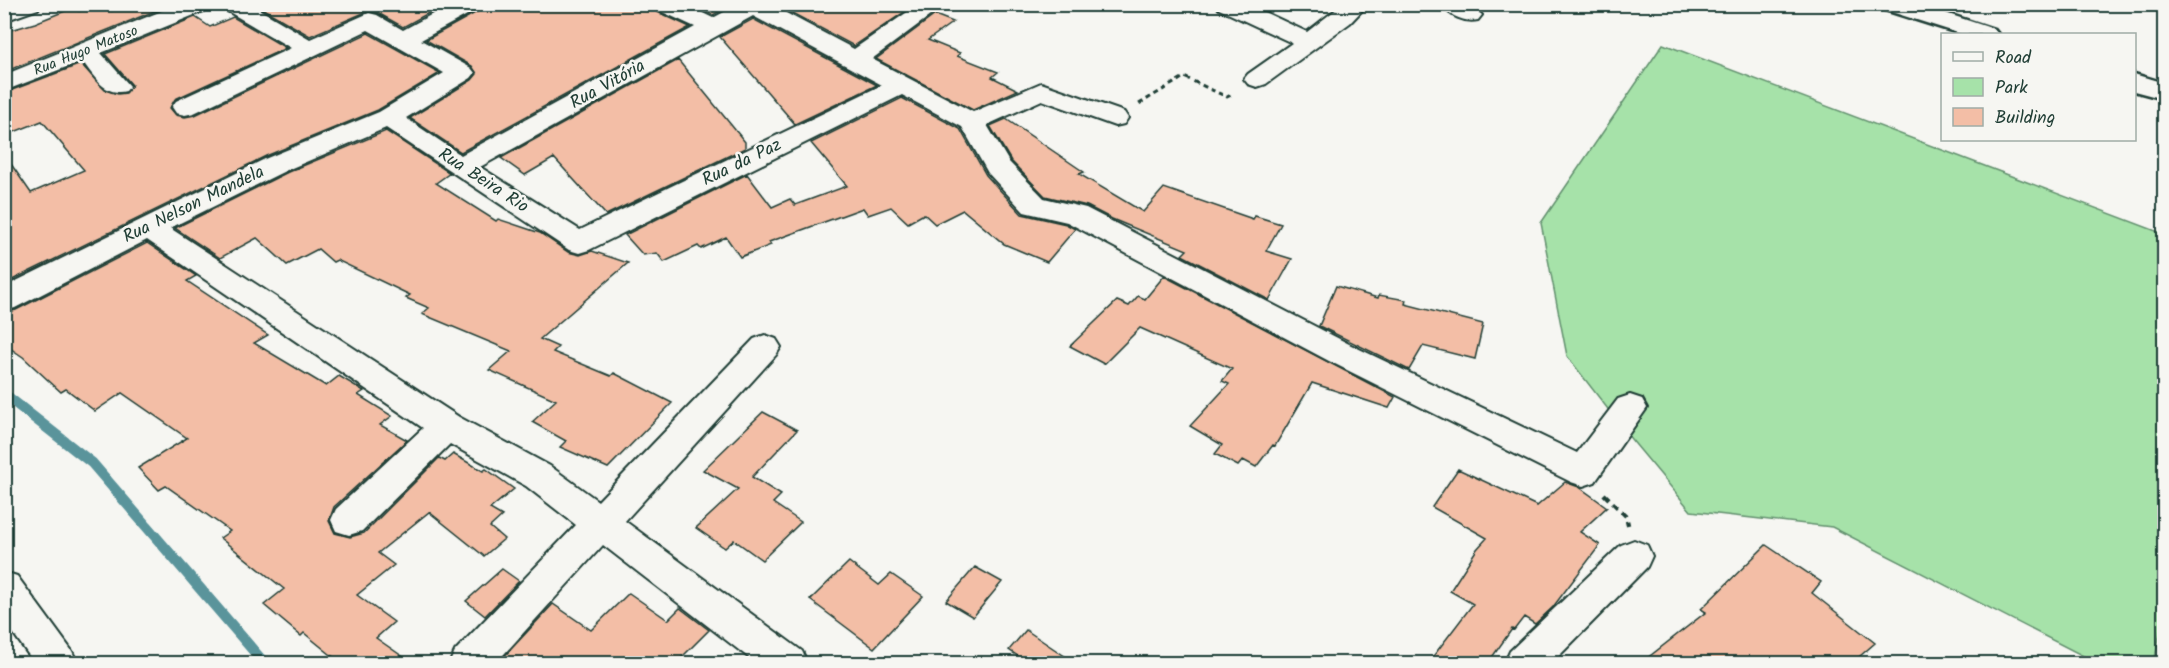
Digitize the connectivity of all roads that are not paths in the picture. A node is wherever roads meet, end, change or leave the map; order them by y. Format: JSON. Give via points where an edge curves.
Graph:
{"nodes":[{"id":1,"x":30,"y":4,"type":"edge"},
{"id":2,"x":201,"y":4,"type":"edge"},
{"id":3,"x":232,"y":4,"type":"edge"},
{"id":4,"x":470,"y":4,"type":"edge"},
{"id":5,"x":664,"y":4,"type":"edge"},
{"id":6,"x":935,"y":4,"type":"edge"},
{"id":7,"x":1227,"y":4,"type":"edge"},
{"id":8,"x":1357,"y":4,"type":"edge"},
{"id":9,"x":1891,"y":4,"type":"edge"},
{"id":10,"x":756,"y":6,"type":"edge"},
{"id":11,"x":4,"y":15,"type":"edge"},
{"id":12,"x":713,"y":27,"type":"junction"},
{"id":13,"x":1982,"y":33,"type":"edge"},
{"id":14,"x":404,"y":40,"type":"junction"},
{"id":15,"x":1308,"y":41,"type":"junction"},
{"id":16,"x":309,"y":48,"type":"junction"},
{"id":17,"x":87,"y":52,"type":"junction"},
{"id":18,"x":855,"y":60,"type":"junction"},
{"id":19,"x":1257,"y":79,"type":"road end"},
{"id":20,"x":2136,"y":83,"type":"edge"},
{"id":21,"x":4,"y":84,"type":"edge"},
{"id":22,"x":904,"y":84,"type":"junction"},
{"id":23,"x":117,"y":86,"type":"dead end"},
{"id":24,"x":2164,"y":92,"type":"edge"},
{"id":25,"x":185,"y":107,"type":"dead end"},
{"id":26,"x":388,"y":117,"type":"junction"},
{"id":27,"x":1115,"y":118,"type":"road end"},
{"id":28,"x":972,"y":122,"type":"junction"},
{"id":29,"x":460,"y":167,"type":"junction"},
{"id":30,"x":148,"y":226,"type":"junction"},
{"id":31,"x":579,"y":243,"type":"joint"},
{"id":32,"x":4,"y":300,"type":"edge"},
{"id":33,"x":765,"y":347,"type":"dead end"},
{"id":34,"x":1630,"y":408,"type":"dead end"},
{"id":35,"x":447,"y":426,"type":"junction"},
{"id":36,"x":349,"y":520,"type":"dead end"},
{"id":37,"x":601,"y":525,"type":"junction"},
{"id":38,"x":1634,"y":556,"type":"road end"},
{"id":39,"x":4,"y":588,"type":"edge"},
{"id":40,"x":774,"y":660,"type":"edge"},
{"id":41,"x":58,"y":663,"type":"edge"},
{"id":42,"x":469,"y":663,"type":"edge"},
{"id":43,"x":1524,"y":663,"type":"edge"}],
"edges":[{"from":1,"to":11,"type":"street"},
{"from":2,"to":17,"type":"street","name":"Rua Hugo Matoso"},
{"from":3,"to":16,"type":"street"},
{"from":4,"to":14,"type":"street"},
{"from":5,"to":12,"type":"street"},
{"from":6,"to":18,"type":"street"},
{"from":7,"to":15,"type":"street"},
{"from":8,"to":15,"type":"street"},
{"from":9,"to":13,"type":"street"},
{"from":10,"to":12,"type":"street","name":"Rua Vitória"},
{"from":10,"to":18,"type":"street"},
{"from":12,"to":29,"type":"street","name":"Rua Vitória"},
{"from":14,"to":16,"type":"street","via":[[369,20]]},
{"from":14,"to":26,"type":"street","name":"Rua Nelson Mandela","via":[[462,73]]},
{"from":15,"to":19,"type":"street"},
{"from":16,"to":25,"type":"street"},
{"from":17,"to":21,"type":"street","name":"Rua Hugo Matoso"},
{"from":17,"to":23,"type":"street"},
{"from":18,"to":22,"type":"street"},
{"from":20,"to":24,"type":"street"},
{"from":22,"to":28,"type":"street"},
{"from":22,"to":31,"type":"street","name":"Rua da Paz"},
{"from":26,"to":29,"type":"street","name":"Rua Beira Rio"},
{"from":26,"to":30,"type":"street","name":"Rua Nelson Mandela","via":[[277,164]]},
{"from":27,"to":28,"type":"street","via":[[1041,91]]},
{"from":28,"to":34,"type":"street","via":[[998,167],[1034,205],[1076,215],[1364,351],[1583,472]]},
{"from":29,"to":31,"type":"street","name":"Rua Beira Rio"},
{"from":30,"to":32,"type":"street","name":"Rua Nelson Mandela"},
{"from":30,"to":35,"type":"street"},
{"from":33,"to":37,"type":"street"},
{"from":35,"to":36,"type":"street"},
{"from":35,"to":37,"type":"street","via":[[538,476]]},
{"from":37,"to":40,"type":"street"},
{"from":37,"to":42,"type":"street"},
{"from":38,"to":43,"type":"street"},
{"from":39,"to":41,"type":"street"}]}
